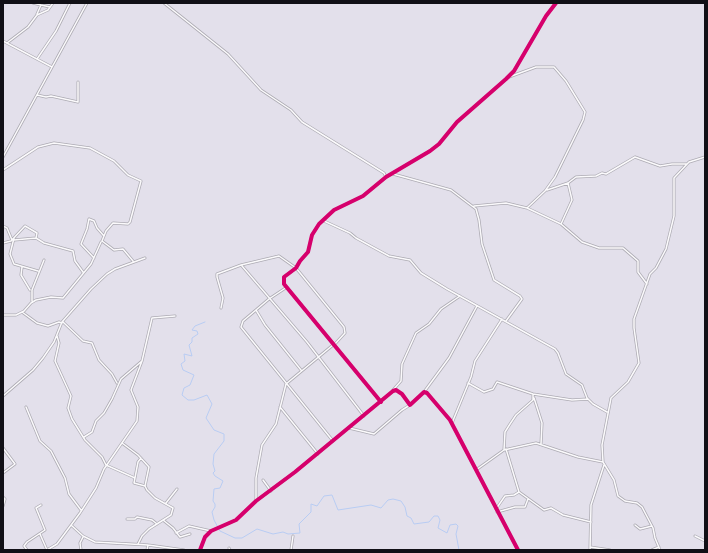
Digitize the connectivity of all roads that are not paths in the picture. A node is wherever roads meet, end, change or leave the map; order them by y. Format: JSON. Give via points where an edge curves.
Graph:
{"nodes":[{"id":1,"x":33,"y":3,"type":"edge"},
{"id":2,"x":53,"y":3,"type":"edge"},
{"id":3,"x":70,"y":3,"type":"edge"},
{"id":4,"x":87,"y":3,"type":"edge"},
{"id":5,"x":164,"y":3,"type":"edge"},
{"id":6,"x":556,"y":3,"type":"edge"},
{"id":7,"x":41,"y":5,"type":"junction"},
{"id":8,"x":50,"y":7,"type":"junction"},
{"id":9,"x":37,"y":15,"type":"junction"},
{"id":10,"x":3,"y":41,"type":"edge"},
{"id":11,"x":7,"y":44,"type":"junction"},
{"id":12,"x":37,"y":60,"type":"junction"},
{"id":13,"x":52,"y":67,"type":"junction"},
{"id":14,"x":508,"y":77,"type":"junction"},
{"id":15,"x":78,"y":82,"type":"dead end"},
{"id":16,"x":37,"y":95,"type":"junction"},
{"id":17,"x":705,"y":156,"type":"edge"},
{"id":18,"x":3,"y":157,"type":"edge"},
{"id":19,"x":687,"y":164,"type":"junction"},
{"id":20,"x":3,"y":170,"type":"edge"},
{"id":21,"x":385,"y":174,"type":"junction"},
{"id":22,"x":392,"y":174,"type":"junction"},
{"id":23,"x":386,"y":177,"type":"junction"},
{"id":24,"x":568,"y":183,"type":"junction"},
{"id":25,"x":545,"y":191,"type":"junction"},
{"id":26,"x":474,"y":206,"type":"junction"},
{"id":27,"x":478,"y":206,"type":"junction"},
{"id":28,"x":527,"y":208,"type":"junction"},
{"id":29,"x":476,"y":209,"type":"junction"},
{"id":30,"x":324,"y":221,"type":"junction"},
{"id":31,"x":561,"y":224,"type":"junction"},
{"id":32,"x":3,"y":226,"type":"edge"},
{"id":33,"x":104,"y":236,"type":"junction"},
{"id":34,"x":36,"y":238,"type":"junction"},
{"id":35,"x":12,"y":240,"type":"junction"},
{"id":36,"x":102,"y":241,"type":"junction"},
{"id":37,"x":3,"y":242,"type":"edge"},
{"id":38,"x":94,"y":258,"type":"junction"},
{"id":39,"x":145,"y":258,"type":"dead end"},
{"id":40,"x":44,"y":260,"type":"dead end"},
{"id":41,"x":133,"y":261,"type":"dead end"},
{"id":42,"x":241,"y":265,"type":"junction"},
{"id":43,"x":22,"y":267,"type":"junction"},
{"id":44,"x":296,"y":268,"type":"junction"},
{"id":45,"x":38,"y":271,"type":"junction"},
{"id":46,"x":84,"y":272,"type":"junction"},
{"id":47,"x":647,"y":284,"type":"junction"},
{"id":48,"x":287,"y":287,"type":"junction"},
{"id":49,"x":31,"y":292,"type":"junction"},
{"id":50,"x":460,"y":296,"type":"junction"},
{"id":51,"x":269,"y":299,"type":"junction"},
{"id":52,"x":31,"y":303,"type":"junction"},
{"id":53,"x":478,"y":306,"type":"junction"},
{"id":54,"x":221,"y":308,"type":"dead end"},
{"id":55,"x":256,"y":310,"type":"junction"},
{"id":56,"x":22,"y":312,"type":"junction"},
{"id":57,"x":3,"y":315,"type":"edge"},
{"id":58,"x":175,"y":316,"type":"dead end"},
{"id":59,"x":502,"y":319,"type":"junction"},
{"id":60,"x":506,"y":322,"type":"junction"},
{"id":61,"x":62,"y":323,"type":"junction"},
{"id":62,"x":57,"y":336,"type":"junction"},
{"id":63,"x":334,"y":345,"type":"junction"},
{"id":64,"x":318,"y":357,"type":"junction"},
{"id":65,"x":142,"y":361,"type":"junction"},
{"id":66,"x":301,"y":370,"type":"junction"},
{"id":67,"x":468,"y":383,"type":"junction"},
{"id":68,"x":286,"y":384,"type":"junction"},
{"id":69,"x":117,"y":385,"type":"junction"},
{"id":70,"x":392,"y":391,"type":"junction"},
{"id":71,"x":424,"y":392,"type":"junction"},
{"id":72,"x":533,"y":394,"type":"junction"},
{"id":73,"x":3,"y":396,"type":"edge"},
{"id":74,"x":534,"y":398,"type":"junction"},
{"id":75,"x":588,"y":399,"type":"junction"},
{"id":76,"x":381,"y":402,"type":"junction"},
{"id":77,"x":410,"y":405,"type":"junction"},
{"id":78,"x":26,"y":407,"type":"dead end"},
{"id":79,"x":280,"y":407,"type":"junction"},
{"id":80,"x":607,"y":412,"type":"junction"},
{"id":81,"x":364,"y":416,"type":"junction"},
{"id":82,"x":452,"y":423,"type":"junction"},
{"id":83,"x":349,"y":428,"type":"junction"},
{"id":84,"x":84,"y":437,"type":"junction"},
{"id":85,"x":333,"y":441,"type":"junction"},
{"id":86,"x":122,"y":443,"type":"junction"},
{"id":87,"x":540,"y":444,"type":"junction"},
{"id":88,"x":3,"y":448,"type":"edge"},
{"id":89,"x":505,"y":450,"type":"junction"},
{"id":90,"x":318,"y":454,"type":"junction"},
{"id":91,"x":142,"y":458,"type":"junction"},
{"id":92,"x":603,"y":462,"type":"junction"},
{"id":93,"x":604,"y":465,"type":"junction"},
{"id":94,"x":106,"y":466,"type":"junction"},
{"id":95,"x":476,"y":470,"type":"junction"},
{"id":96,"x":3,"y":473,"type":"edge"},
{"id":97,"x":135,"y":478,"type":"junction"},
{"id":98,"x":263,"y":480,"type":"dead end"},
{"id":99,"x":145,"y":486,"type":"junction"},
{"id":100,"x":177,"y":489,"type":"dead end"},
{"id":101,"x":271,"y":491,"type":"junction"},
{"id":102,"x":519,"y":492,"type":"junction"},
{"id":103,"x":3,"y":497,"type":"edge"},
{"id":104,"x":528,"y":499,"type":"junction"},
{"id":105,"x":256,"y":501,"type":"junction"},
{"id":106,"x":166,"y":503,"type":"junction"},
{"id":107,"x":41,"y":505,"type":"dead end"},
{"id":108,"x":3,"y":506,"type":"edge"},
{"id":109,"x":495,"y":509,"type":"junction"},
{"id":110,"x":81,"y":511,"type":"junction"},
{"id":111,"x":497,"y":512,"type":"junction"},
{"id":112,"x":126,"y":520,"type":"dead end"},
{"id":113,"x":163,"y":520,"type":"junction"},
{"id":114,"x":592,"y":522,"type":"junction"},
{"id":115,"x":157,"y":524,"type":"junction"},
{"id":116,"x":71,"y":525,"type":"junction"},
{"id":117,"x":636,"y":525,"type":"dead end"},
{"id":118,"x":652,"y":526,"type":"junction"},
{"id":119,"x":69,"y":528,"type":"junction"},
{"id":120,"x":74,"y":529,"type":"junction"},
{"id":121,"x":211,"y":531,"type":"junction"},
{"id":122,"x":176,"y":533,"type":"junction"},
{"id":123,"x":40,"y":534,"type":"junction"},
{"id":124,"x":190,"y":534,"type":"dead end"},
{"id":125,"x":83,"y":536,"type":"junction"},
{"id":126,"x":293,"y":536,"type":"dead end"},
{"id":127,"x":695,"y":536,"type":"dead end"},
{"id":128,"x":705,"y":541,"type":"edge"},
{"id":129,"x":138,"y":544,"type":"junction"},
{"id":130,"x":148,"y":545,"type":"junction"},
{"id":131,"x":590,"y":547,"type":"junction"},
{"id":132,"x":659,"y":548,"type":"junction"},
{"id":133,"x":172,"y":549,"type":"edge"},
{"id":134,"x":26,"y":550,"type":"edge"},
{"id":135,"x":81,"y":550,"type":"edge"},
{"id":136,"x":147,"y":550,"type":"edge"},
{"id":137,"x":184,"y":550,"type":"edge"},
{"id":138,"x":200,"y":550,"type":"edge"},
{"id":139,"x":291,"y":550,"type":"edge"},
{"id":140,"x":518,"y":550,"type":"edge"},
{"id":141,"x":590,"y":550,"type":"edge"},
{"id":142,"x":610,"y":550,"type":"edge"},
{"id":143,"x":652,"y":550,"type":"edge"},
{"id":144,"x":660,"y":550,"type":"edge"}],
"edges":[{"from":1,"to":7,"type":"street"},
{"from":2,"to":8,"type":"street"},
{"from":3,"to":12,"type":"street"},
{"from":4,"to":13,"type":"street"},
{"from":5,"to":21,"type":"street","via":[[228,54],[257,86],[291,110],[302,122]]},
{"from":6,"to":14,"type":"street"},
{"from":7,"to":8,"type":"street"},
{"from":7,"to":9,"type":"street"},
{"from":8,"to":9,"type":"street"},
{"from":9,"to":11,"type":"street","via":[[28,28]]},
{"from":10,"to":11,"type":"street"},
{"from":11,"to":12,"type":"street"},
{"from":12,"to":13,"type":"street"},
{"from":13,"to":16,"type":"street"},
{"from":14,"to":22,"type":"street","via":[[457,122],[439,144]]},
{"from":14,"to":25,"type":"street","via":[[536,67],[554,66],[585,112],[555,177]]},
{"from":15,"to":16,"type":"street","via":[[78,102]]},
{"from":16,"to":18,"type":"street"},
{"from":17,"to":19,"type":"street"},
{"from":19,"to":24,"type":"street","via":[[660,166],[635,157],[606,174],[576,176]]},
{"from":19,"to":47,"type":"street","via":[[674,178],[674,216],[666,249],[650,274]]},
{"from":20,"to":33,"type":"street","via":[[38,147],[54,143],[90,148],[107,156],[128,175],[141,180],[130,222],[113,223]]},
{"from":21,"to":22,"type":"street"},
{"from":21,"to":23,"type":"street"},
{"from":22,"to":23,"type":"street"},
{"from":22,"to":26,"type":"street","via":[[451,190]]},
{"from":23,"to":30,"type":"street","via":[[363,196],[338,207]]},
{"from":24,"to":25,"type":"street"},
{"from":24,"to":31,"type":"street","via":[[572,200]]},
{"from":25,"to":28,"type":"street"},
{"from":26,"to":27,"type":"street"},
{"from":26,"to":29,"type":"street"},
{"from":27,"to":28,"type":"street","via":[[506,203]]},
{"from":27,"to":29,"type":"street"},
{"from":28,"to":31,"type":"street"},
{"from":29,"to":60,"type":"street","via":[[480,220],[482,244],[494,280],[522,299]]},
{"from":30,"to":44,"type":"street","via":[[311,237],[308,252]]},
{"from":30,"to":50,"type":"street","via":[[389,256],[410,260],[421,273]]},
{"from":31,"to":47,"type":"street","via":[[582,242],[599,248],[626,249],[638,261],[638,272]]},
{"from":32,"to":35,"type":"street","via":[[7,228]]},
{"from":33,"to":36,"type":"street"},
{"from":33,"to":38,"type":"street","via":[[94,221],[89,219],[81,244]]},
{"from":34,"to":35,"type":"street"},
{"from":34,"to":35,"type":"street","via":[[37,233],[25,226]]},
{"from":34,"to":46,"type":"street","via":[[44,243],[74,251],[75,261]]},
{"from":35,"to":37,"type":"street"},
{"from":35,"to":43,"type":"street","via":[[11,256],[14,264]]},
{"from":36,"to":38,"type":"street"},
{"from":36,"to":41,"type":"street","via":[[114,250],[123,249]]},
{"from":38,"to":46,"type":"street"},
{"from":39,"to":61,"type":"street","via":[[107,274]]},
{"from":40,"to":45,"type":"street"},
{"from":42,"to":44,"type":"street","via":[[277,255]]},
{"from":42,"to":51,"type":"street"},
{"from":42,"to":54,"type":"street","via":[[217,274],[223,298]]},
{"from":43,"to":45,"type":"street"},
{"from":43,"to":49,"type":"street","via":[[21,274]]},
{"from":44,"to":48,"type":"street","via":[[284,277],[283,282]]},
{"from":44,"to":63,"type":"street","via":[[346,329],[344,336]]},
{"from":45,"to":49,"type":"street"},
{"from":46,"to":52,"type":"street","via":[[63,298],[51,297]]},
{"from":47,"to":80,"type":"street","via":[[636,311],[634,324],[639,363],[628,382],[610,398]]},
{"from":48,"to":51,"type":"street"},
{"from":48,"to":63,"type":"street"},
{"from":49,"to":52,"type":"street"},
{"from":50,"to":53,"type":"street"},
{"from":50,"to":70,"type":"street","via":[[441,309],[429,324],[416,333],[402,364],[401,381]]},
{"from":51,"to":55,"type":"street"},
{"from":51,"to":64,"type":"street"},
{"from":52,"to":56,"type":"street"},
{"from":53,"to":59,"type":"street"},
{"from":53,"to":71,"type":"street","via":[[450,358]]},
{"from":55,"to":66,"type":"street"},
{"from":55,"to":68,"type":"street","via":[[242,322],[241,327]]},
{"from":56,"to":57,"type":"street","via":[[15,316]]},
{"from":56,"to":61,"type":"street","via":[[37,323],[48,326],[57,322]]},
{"from":58,"to":65,"type":"street","via":[[152,318]]},
{"from":59,"to":60,"type":"street"},
{"from":59,"to":67,"type":"street","via":[[476,361]]},
{"from":60,"to":75,"type":"street","via":[[555,349],[566,374],[582,385]]},
{"from":61,"to":62,"type":"street"},
{"from":61,"to":69,"type":"street","via":[[83,341],[92,343],[100,360],[117,380]]},
{"from":62,"to":73,"type":"street","via":[[44,358]]},
{"from":62,"to":84,"type":"street","via":[[59,343],[55,361],[71,396],[68,408],[72,419]]},
{"from":63,"to":64,"type":"street"},
{"from":63,"to":76,"type":"street"},
{"from":64,"to":66,"type":"street"},
{"from":64,"to":81,"type":"street"},
{"from":65,"to":69,"type":"street"},
{"from":65,"to":86,"type":"street","via":[[131,390],[138,407],[137,421]]},
{"from":66,"to":68,"type":"street"},
{"from":67,"to":72,"type":"street","via":[[484,392],[493,389],[498,382]]},
{"from":67,"to":82,"type":"street"},
{"from":68,"to":79,"type":"street"},
{"from":68,"to":85,"type":"street"},
{"from":69,"to":84,"type":"street","via":[[112,399],[96,421],[92,432]]},
{"from":70,"to":76,"type":"street"},
{"from":70,"to":77,"type":"street","via":[[399,391]]},
{"from":71,"to":77,"type":"street"},
{"from":71,"to":82,"type":"street"},
{"from":72,"to":74,"type":"street"},
{"from":72,"to":75,"type":"street","via":[[572,400]]},
{"from":74,"to":87,"type":"street","via":[[542,423]]},
{"from":74,"to":89,"type":"street","via":[[505,432]]},
{"from":75,"to":80,"type":"street","via":[[596,407]]},
{"from":76,"to":81,"type":"street"},
{"from":77,"to":83,"type":"street","via":[[374,434]]},
{"from":78,"to":110,"type":"street","via":[[40,440],[51,451],[65,478],[69,494]]},
{"from":79,"to":90,"type":"street"},
{"from":79,"to":105,"type":"street","via":[[276,424],[262,445],[256,478]]},
{"from":80,"to":92,"type":"street","via":[[602,445]]},
{"from":81,"to":83,"type":"street"},
{"from":82,"to":95,"type":"street"},
{"from":83,"to":85,"type":"street"},
{"from":84,"to":94,"type":"street","via":[[102,457]]},
{"from":85,"to":90,"type":"street"},
{"from":86,"to":91,"type":"street"},
{"from":86,"to":94,"type":"street"},
{"from":87,"to":89,"type":"street"},
{"from":87,"to":92,"type":"street"},
{"from":88,"to":96,"type":"street","via":[[15,464]]},
{"from":89,"to":95,"type":"street"},
{"from":89,"to":102,"type":"street"},
{"from":90,"to":101,"type":"street"},
{"from":91,"to":97,"type":"street","via":[[138,462]]},
{"from":91,"to":99,"type":"street","via":[[149,467]]},
{"from":92,"to":93,"type":"street"},
{"from":93,"to":114,"type":"street","via":[[591,505]]},
{"from":93,"to":118,"type":"street","via":[[611,473],[618,496],[639,505]]},
{"from":94,"to":97,"type":"street"},
{"from":94,"to":110,"type":"street"},
{"from":95,"to":109,"type":"street"},
{"from":97,"to":99,"type":"street","via":[[134,483]]},
{"from":98,"to":101,"type":"street"},
{"from":99,"to":106,"type":"street","via":[[155,498]]},
{"from":100,"to":106,"type":"street"},
{"from":101,"to":105,"type":"street"},
{"from":102,"to":104,"type":"street"},
{"from":102,"to":109,"type":"street","via":[[505,496]]},
{"from":103,"to":108,"type":"street"},
{"from":104,"to":111,"type":"street","via":[[525,507],[515,506]]},
{"from":104,"to":114,"type":"street","via":[[544,510],[551,508],[563,515]]},
{"from":105,"to":121,"type":"street","via":[[236,520]]},
{"from":106,"to":113,"type":"street","via":[[171,506],[172,511],[171,515]]},
{"from":107,"to":123,"type":"street","via":[[36,508],[46,530]]},
{"from":109,"to":111,"type":"street"},
{"from":110,"to":116,"type":"street"},
{"from":111,"to":140,"type":"street"},
{"from":112,"to":115,"type":"street","via":[[135,519],[137,516]]},
{"from":113,"to":115,"type":"street"},
{"from":113,"to":122,"type":"street"},
{"from":114,"to":131,"type":"street"},
{"from":115,"to":129,"type":"street","via":[[144,534]]},
{"from":116,"to":119,"type":"street"},
{"from":116,"to":120,"type":"street"},
{"from":117,"to":118,"type":"street","via":[[640,529]]},
{"from":118,"to":132,"type":"street"},
{"from":119,"to":120,"type":"street"},
{"from":119,"to":123,"type":"street","via":[[55,546],[47,550]]},
{"from":120,"to":125,"type":"street"},
{"from":121,"to":122,"type":"street","via":[[189,526]]},
{"from":121,"to":138,"type":"street","via":[[205,537]]},
{"from":122,"to":124,"type":"street","via":[[181,537]]},
{"from":123,"to":134,"type":"street","via":[[25,545]]},
{"from":125,"to":129,"type":"street","via":[[102,543]]},
{"from":125,"to":135,"type":"street"},
{"from":126,"to":139,"type":"street"},
{"from":127,"to":128,"type":"street"},
{"from":129,"to":130,"type":"street"},
{"from":130,"to":133,"type":"street"},
{"from":130,"to":136,"type":"street"},
{"from":131,"to":141,"type":"street"},
{"from":131,"to":142,"type":"street"},
{"from":132,"to":143,"type":"street"},
{"from":132,"to":144,"type":"street"},
{"from":133,"to":137,"type":"street"}]}
